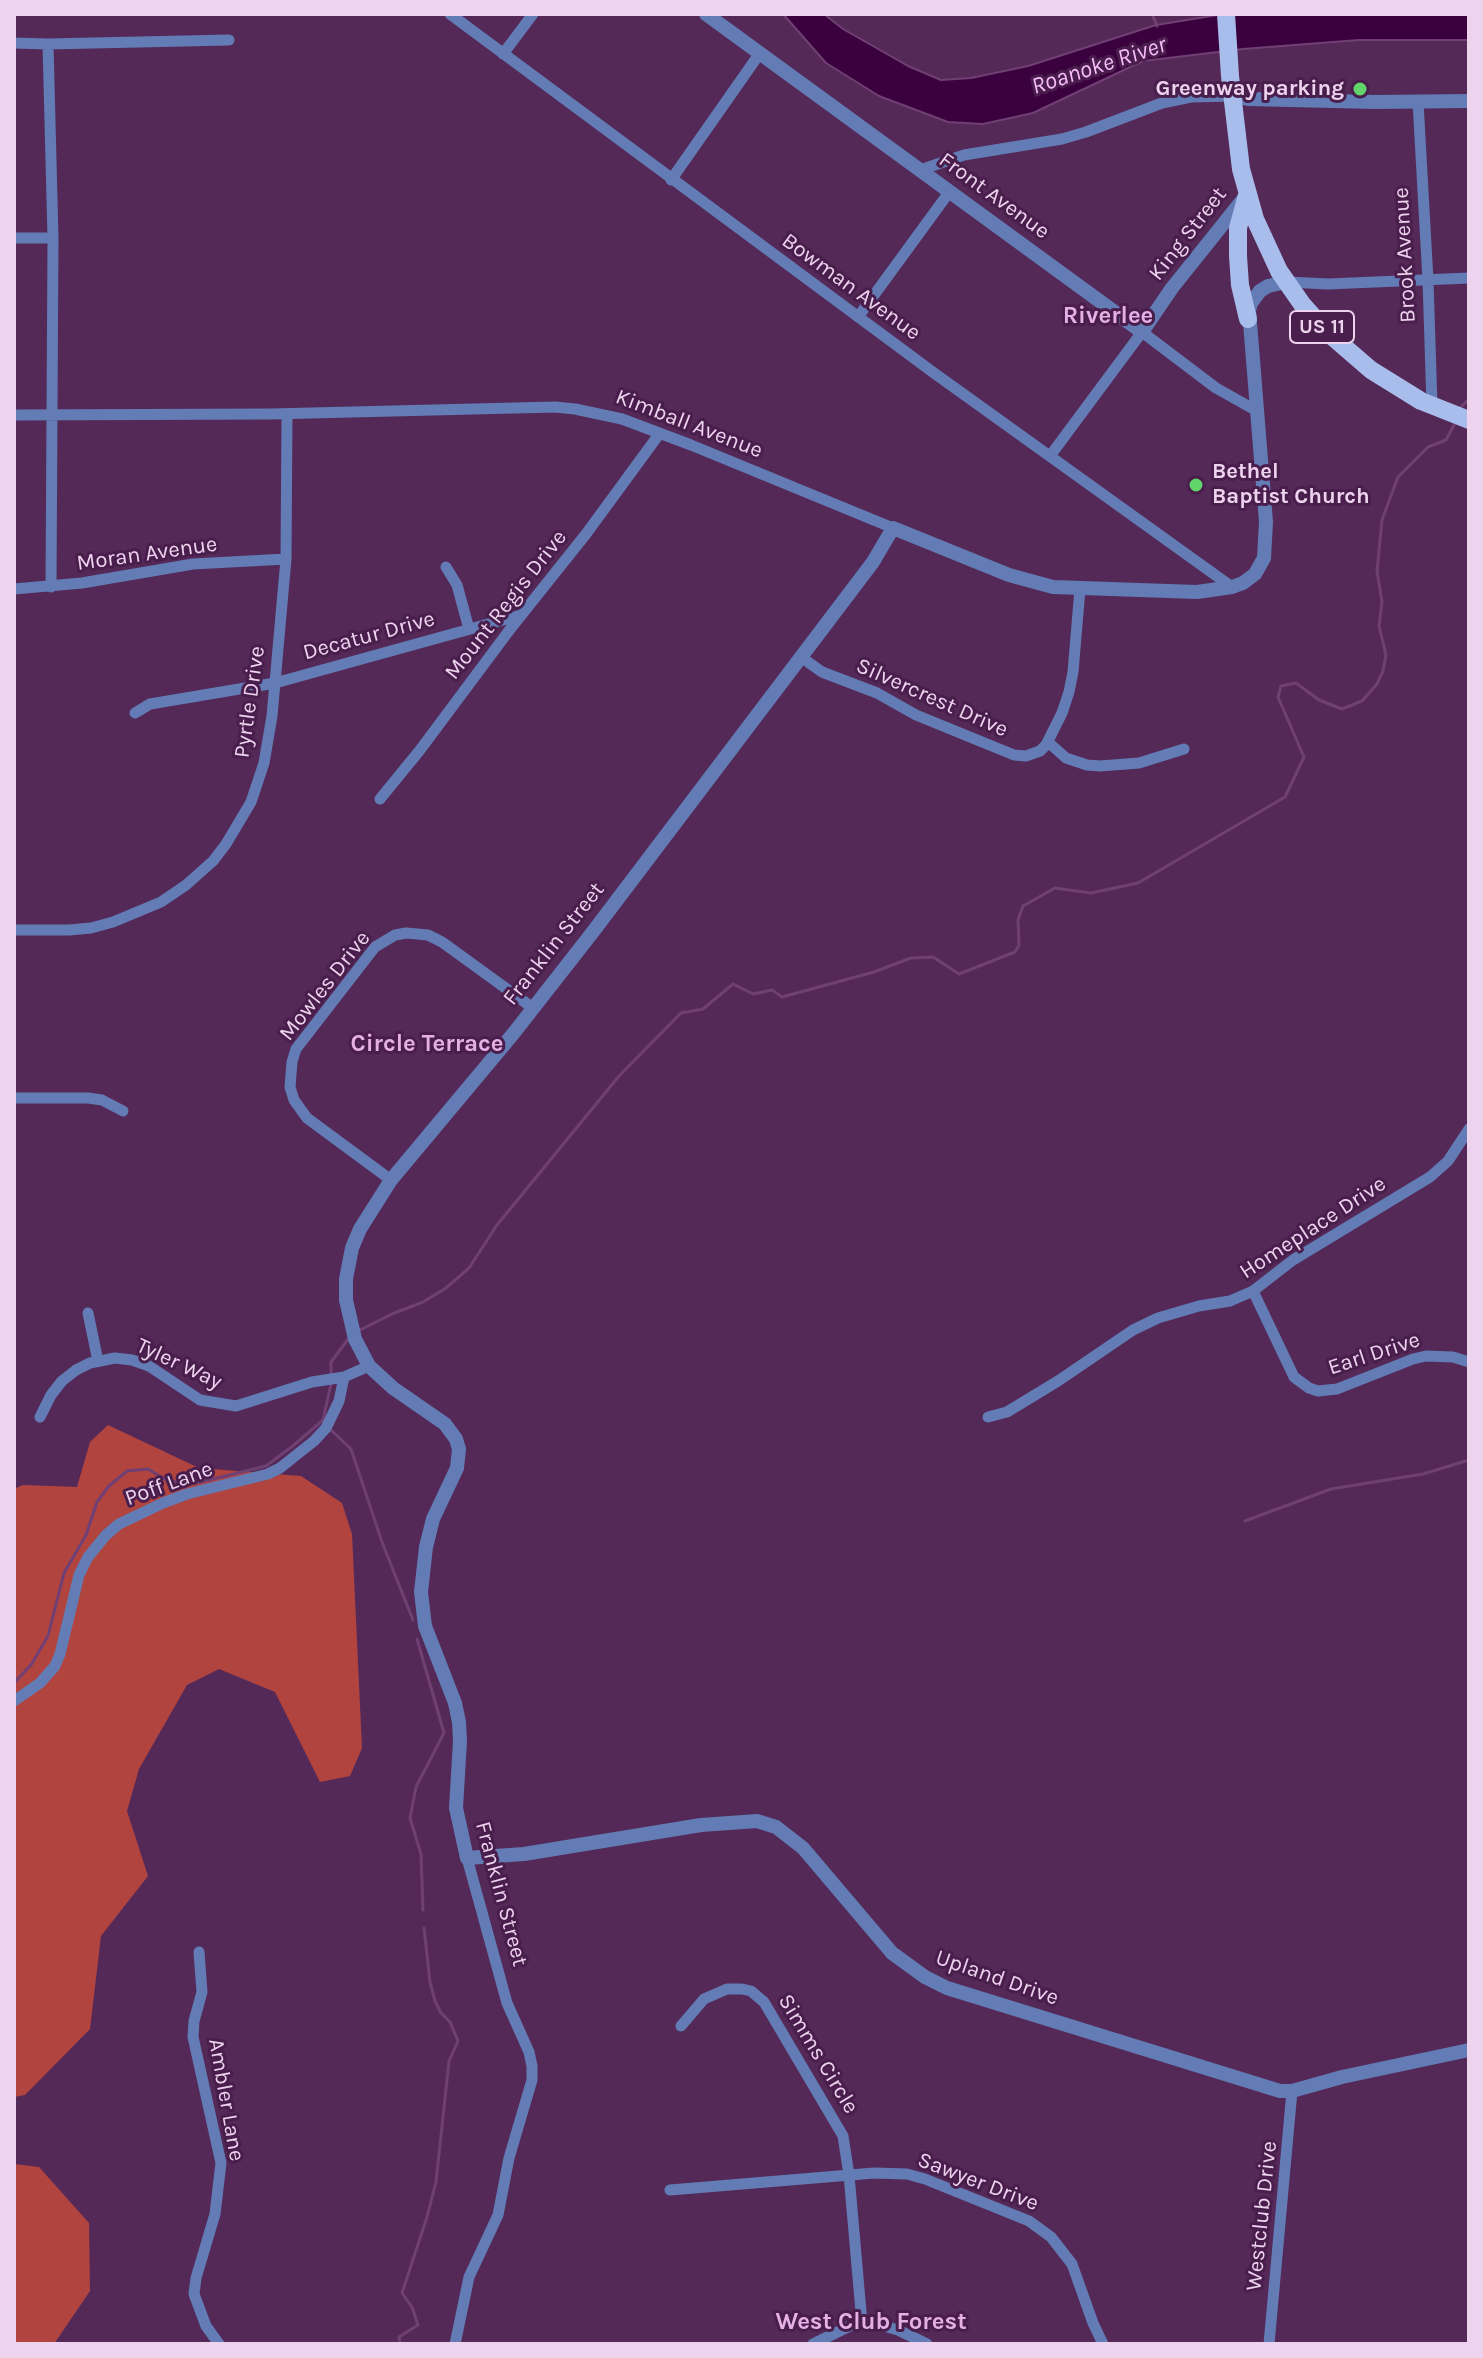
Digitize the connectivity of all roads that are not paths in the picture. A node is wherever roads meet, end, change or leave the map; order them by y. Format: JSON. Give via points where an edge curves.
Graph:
{"nodes":[{"id":1,"x":450,"y":14,"type":"edge"},
{"id":2,"x":533,"y":14,"type":"edge"},
{"id":3,"x":706,"y":14,"type":"edge"},
{"id":4,"x":1226,"y":14,"type":"edge"},
{"id":5,"x":229,"y":40,"type":"dead end"},
{"id":6,"x":14,"y":43,"type":"edge"},
{"id":7,"x":48,"y":44,"type":"junction"},
{"id":8,"x":760,"y":53,"type":"junction"},
{"id":9,"x":503,"y":54,"type":"junction"},
{"id":10,"x":1233,"y":96,"type":"junction"},
{"id":11,"x":1469,"y":101,"type":"edge"},
{"id":12,"x":1418,"y":102,"type":"junction"},
{"id":13,"x":920,"y":170,"type":"junction"},
{"id":14,"x":671,"y":180,"type":"junction"},
{"id":15,"x":950,"y":191,"type":"junction"},
{"id":16,"x":1247,"y":195,"type":"junction"},
{"id":17,"x":14,"y":238,"type":"edge"},
{"id":18,"x":53,"y":238,"type":"junction"},
{"id":19,"x":1469,"y":278,"type":"edge"},
{"id":20,"x":1428,"y":280,"type":"junction"},
{"id":21,"x":1286,"y":282,"type":"junction"},
{"id":22,"x":858,"y":317,"type":"junction"},
{"id":23,"x":1248,"y":319,"type":"junction"},
{"id":24,"x":1142,"y":332,"type":"junction"},
{"id":25,"x":1257,"y":411,"type":"junction"},
{"id":26,"x":287,"y":414,"type":"junction"},
{"id":27,"x":1453,"y":414,"type":"edge"},
{"id":28,"x":14,"y":415,"type":"edge"},
{"id":29,"x":53,"y":415,"type":"junction"},
{"id":30,"x":660,"y":433,"type":"junction"},
{"id":31,"x":1050,"y":456,"type":"junction"},
{"id":32,"x":893,"y":528,"type":"junction"},
{"id":33,"x":286,"y":559,"type":"junction"},
{"id":34,"x":446,"y":567,"type":"dead end"},
{"id":35,"x":51,"y":587,"type":"junction"},
{"id":36,"x":1232,"y":587,"type":"junction"},
{"id":37,"x":14,"y":589,"type":"edge"},
{"id":38,"x":1080,"y":589,"type":"junction"},
{"id":39,"x":521,"y":615,"type":"junction"},
{"id":40,"x":469,"y":629,"type":"junction"},
{"id":41,"x":801,"y":657,"type":"junction"},
{"id":42,"x":275,"y":683,"type":"junction"},
{"id":43,"x":135,"y":713,"type":"dead end"},
{"id":44,"x":1048,"y":742,"type":"junction"},
{"id":45,"x":1184,"y":749,"type":"dead end"},
{"id":46,"x":380,"y":799,"type":"dead end"},
{"id":47,"x":14,"y":930,"type":"edge"},
{"id":48,"x":533,"y":1008,"type":"junction"},
{"id":49,"x":14,"y":1098,"type":"edge"},
{"id":50,"x":123,"y":1111,"type":"dead end"},
{"id":51,"x":1469,"y":1129,"type":"edge"},
{"id":52,"x":391,"y":1180,"type":"junction"},
{"id":53,"x":1253,"y":1291,"type":"junction"},
{"id":54,"x":88,"y":1313,"type":"dead end"},
{"id":55,"x":98,"y":1361,"type":"junction"},
{"id":56,"x":1469,"y":1362,"type":"edge"},
{"id":57,"x":369,"y":1366,"type":"junction"},
{"id":58,"x":341,"y":1377,"type":"junction"},
{"id":59,"x":40,"y":1417,"type":"dead end"},
{"id":60,"x":988,"y":1417,"type":"dead end"},
{"id":61,"x":14,"y":1701,"type":"edge"},
{"id":62,"x":467,"y":1858,"type":"junction"},
{"id":63,"x":199,"y":1952,"type":"dead end"},
{"id":64,"x":681,"y":2026,"type":"dead end"},
{"id":65,"x":1469,"y":2050,"type":"edge"},
{"id":66,"x":1292,"y":2091,"type":"junction"},
{"id":67,"x":849,"y":2175,"type":"junction"},
{"id":68,"x":670,"y":2190,"type":"dead end"},
{"id":69,"x":862,"y":2323,"type":"junction"},
{"id":70,"x":219,"y":2344,"type":"edge"},
{"id":71,"x":455,"y":2344,"type":"edge"},
{"id":72,"x":813,"y":2344,"type":"edge"},
{"id":73,"x":927,"y":2344,"type":"edge"},
{"id":74,"x":1103,"y":2344,"type":"edge"},
{"id":75,"x":1269,"y":2344,"type":"edge"}],
"edges":[{"from":1,"to":9,"type":"street","name":"Bowman Avenue"},
{"from":2,"to":9,"type":"street"},
{"from":3,"to":8,"type":"street","name":"Front Avenue"},
{"from":4,"to":10,"type":"main road","number":"US 11"},
{"from":5,"to":7,"type":"street"},
{"from":6,"to":7,"type":"street"},
{"from":7,"to":18,"type":"street"},
{"from":8,"to":13,"type":"street","name":"Front Avenue"},
{"from":8,"to":14,"type":"street"},
{"from":9,"to":14,"type":"street","name":"Bowman Avenue"},
{"from":10,"to":12,"type":"street"},
{"from":10,"to":13,"type":"street","via":[[1162,103],[1062,139],[964,155]]},
{"from":10,"to":16,"type":"main road","number":"US 11"},
{"from":11,"to":12,"type":"street"},
{"from":12,"to":20,"type":"street","name":"Brook Avenue"},
{"from":13,"to":15,"type":"street","name":"Front Avenue"},
{"from":14,"to":22,"type":"street","name":"Bowman Avenue"},
{"from":15,"to":22,"type":"street"},
{"from":15,"to":24,"type":"street","name":"Front Avenue"},
{"from":16,"to":21,"type":"main road","number":"US 11"},
{"from":16,"to":23,"type":"main road","via":[[1238,228],[1238,256]]},
{"from":16,"to":24,"type":"street","name":"King Street"},
{"from":17,"to":18,"type":"street"},
{"from":18,"to":29,"type":"street"},
{"from":19,"to":20,"type":"street"},
{"from":20,"to":21,"type":"street"},
{"from":20,"to":27,"type":"street","name":"Brook Avenue"},
{"from":21,"to":23,"type":"street","via":[[1260,291]]},
{"from":21,"to":27,"type":"main road","number":"US 11","via":[[1348,352],[1396,387]]},
{"from":22,"to":31,"type":"street","name":"Bowman Avenue"},
{"from":23,"to":25,"type":"street"},
{"from":24,"to":25,"type":"street","name":"Front Avenue","via":[[1216,388]]},
{"from":24,"to":31,"type":"street","name":"King Street"},
{"from":25,"to":36,"type":"street","via":[[1266,548],[1255,574]]},
{"from":26,"to":29,"type":"street","name":"Kimball Avenue"},
{"from":26,"to":30,"type":"street","name":"Kimball Avenue","via":[[555,407],[596,412]]},
{"from":26,"to":33,"type":"street","name":"Pyrtle Drive"},
{"from":28,"to":29,"type":"street","name":"Kimball Avenue"},
{"from":29,"to":35,"type":"street"},
{"from":30,"to":32,"type":"street","name":"Kimball Avenue"},
{"from":30,"to":39,"type":"street","name":"Mount Regis Drive"},
{"from":31,"to":36,"type":"street","name":"Bowman Avenue"},
{"from":32,"to":38,"type":"street","name":"Kimball Avenue","via":[[1021,579]]},
{"from":32,"to":41,"type":"street","name":"Franklin Street"},
{"from":33,"to":35,"type":"street","name":"Moran Avenue","via":[[180,565]]},
{"from":33,"to":42,"type":"street","name":"Pyrtle Drive"},
{"from":34,"to":40,"type":"street","via":[[457,585]]},
{"from":35,"to":37,"type":"street","name":"Moran Avenue"},
{"from":36,"to":38,"type":"street","name":"Kimball Avenue","via":[[1197,592]]},
{"from":38,"to":44,"type":"street","via":[[1069,692]]},
{"from":39,"to":40,"type":"street","name":"Decatur Drive"},
{"from":39,"to":46,"type":"street","name":"Mount Regis Drive"},
{"from":40,"to":42,"type":"street","name":"Decatur Drive"},
{"from":41,"to":44,"type":"street","name":"Silvercrest Drive","via":[[822,672],[1014,755],[1034,754]]},
{"from":41,"to":48,"type":"street","name":"Franklin Street"},
{"from":42,"to":43,"type":"street","name":"Decatur Drive","via":[[150,704]]},
{"from":42,"to":47,"type":"street","name":"Pyrtle Drive","via":[[270,734],[255,792],[206,868],[161,902],[113,922],[69,930]]},
{"from":44,"to":45,"type":"street","via":[[1066,758],[1100,766],[1139,763]]},
{"from":48,"to":52,"type":"street","name":"Franklin Street"},
{"from":48,"to":52,"type":"street","name":"Mowles Drive","via":[[428,935],[395,935],[375,947],[296,1049],[290,1087],[307,1118]]},
{"from":49,"to":50,"type":"street","via":[[88,1098]]},
{"from":51,"to":53,"type":"street","name":"Homeplace Drive","via":[[1439,1171],[1293,1260]]},
{"from":52,"to":57,"type":"street","name":"Franklin Street","via":[[352,1248],[346,1279],[349,1320]]},
{"from":53,"to":56,"type":"street","name":"Earl Drive","via":[[1294,1377],[1318,1391],[1426,1356]]},
{"from":53,"to":60,"type":"street","name":"Homeplace Drive","via":[[1158,1318],[1007,1412]]},
{"from":54,"to":55,"type":"street"},
{"from":55,"to":58,"type":"street","name":"Tyler Way","via":[[115,1358],[149,1366],[200,1400],[218,1405],[236,1406]]},
{"from":55,"to":59,"type":"street","name":"Tyler Way","via":[[62,1381]]},
{"from":57,"to":58,"type":"street","name":"Tyler Way"},
{"from":57,"to":62,"type":"street","name":"Franklin Street","via":[[445,1424],[459,1449],[457,1468],[433,1519],[421,1592],[425,1626],[459,1722],[456,1808]]},
{"from":58,"to":61,"type":"street","name":"Poff Lane","via":[[339,1401],[326,1428],[280,1468],[163,1503],[106,1535],[79,1575],[55,1666]]},
{"from":62,"to":66,"type":"street","name":"Upland Drive","via":[[701,1825],[764,1823],[803,1848],[877,1938],[925,1977],[1270,2090]]},
{"from":62,"to":71,"type":"street","name":"Franklin Street","via":[[507,2003],[529,2052],[532,2080],[498,2215],[469,2277]]},
{"from":63,"to":70,"type":"street","name":"Ambler Lane","via":[[202,1992],[193,2037],[221,2163],[215,2214],[194,2294]]},
{"from":64,"to":67,"type":"street","name":"Simms Circle","via":[[713,1994],[742,1989],[759,1996],[838,2124]]},
{"from":65,"to":66,"type":"street","name":"Upland Drive"},
{"from":66,"to":75,"type":"street","name":"Westclub Drive"},
{"from":67,"to":68,"type":"street","name":"Sawyer Drive"},
{"from":67,"to":69,"type":"street","name":"Simms Circle"},
{"from":67,"to":74,"type":"street","name":"Sawyer Drive","via":[[888,2173],[925,2179],[1044,2230],[1072,2264]]},
{"from":69,"to":72,"type":"street"},
{"from":69,"to":73,"type":"street","via":[[880,2324]]}]}
